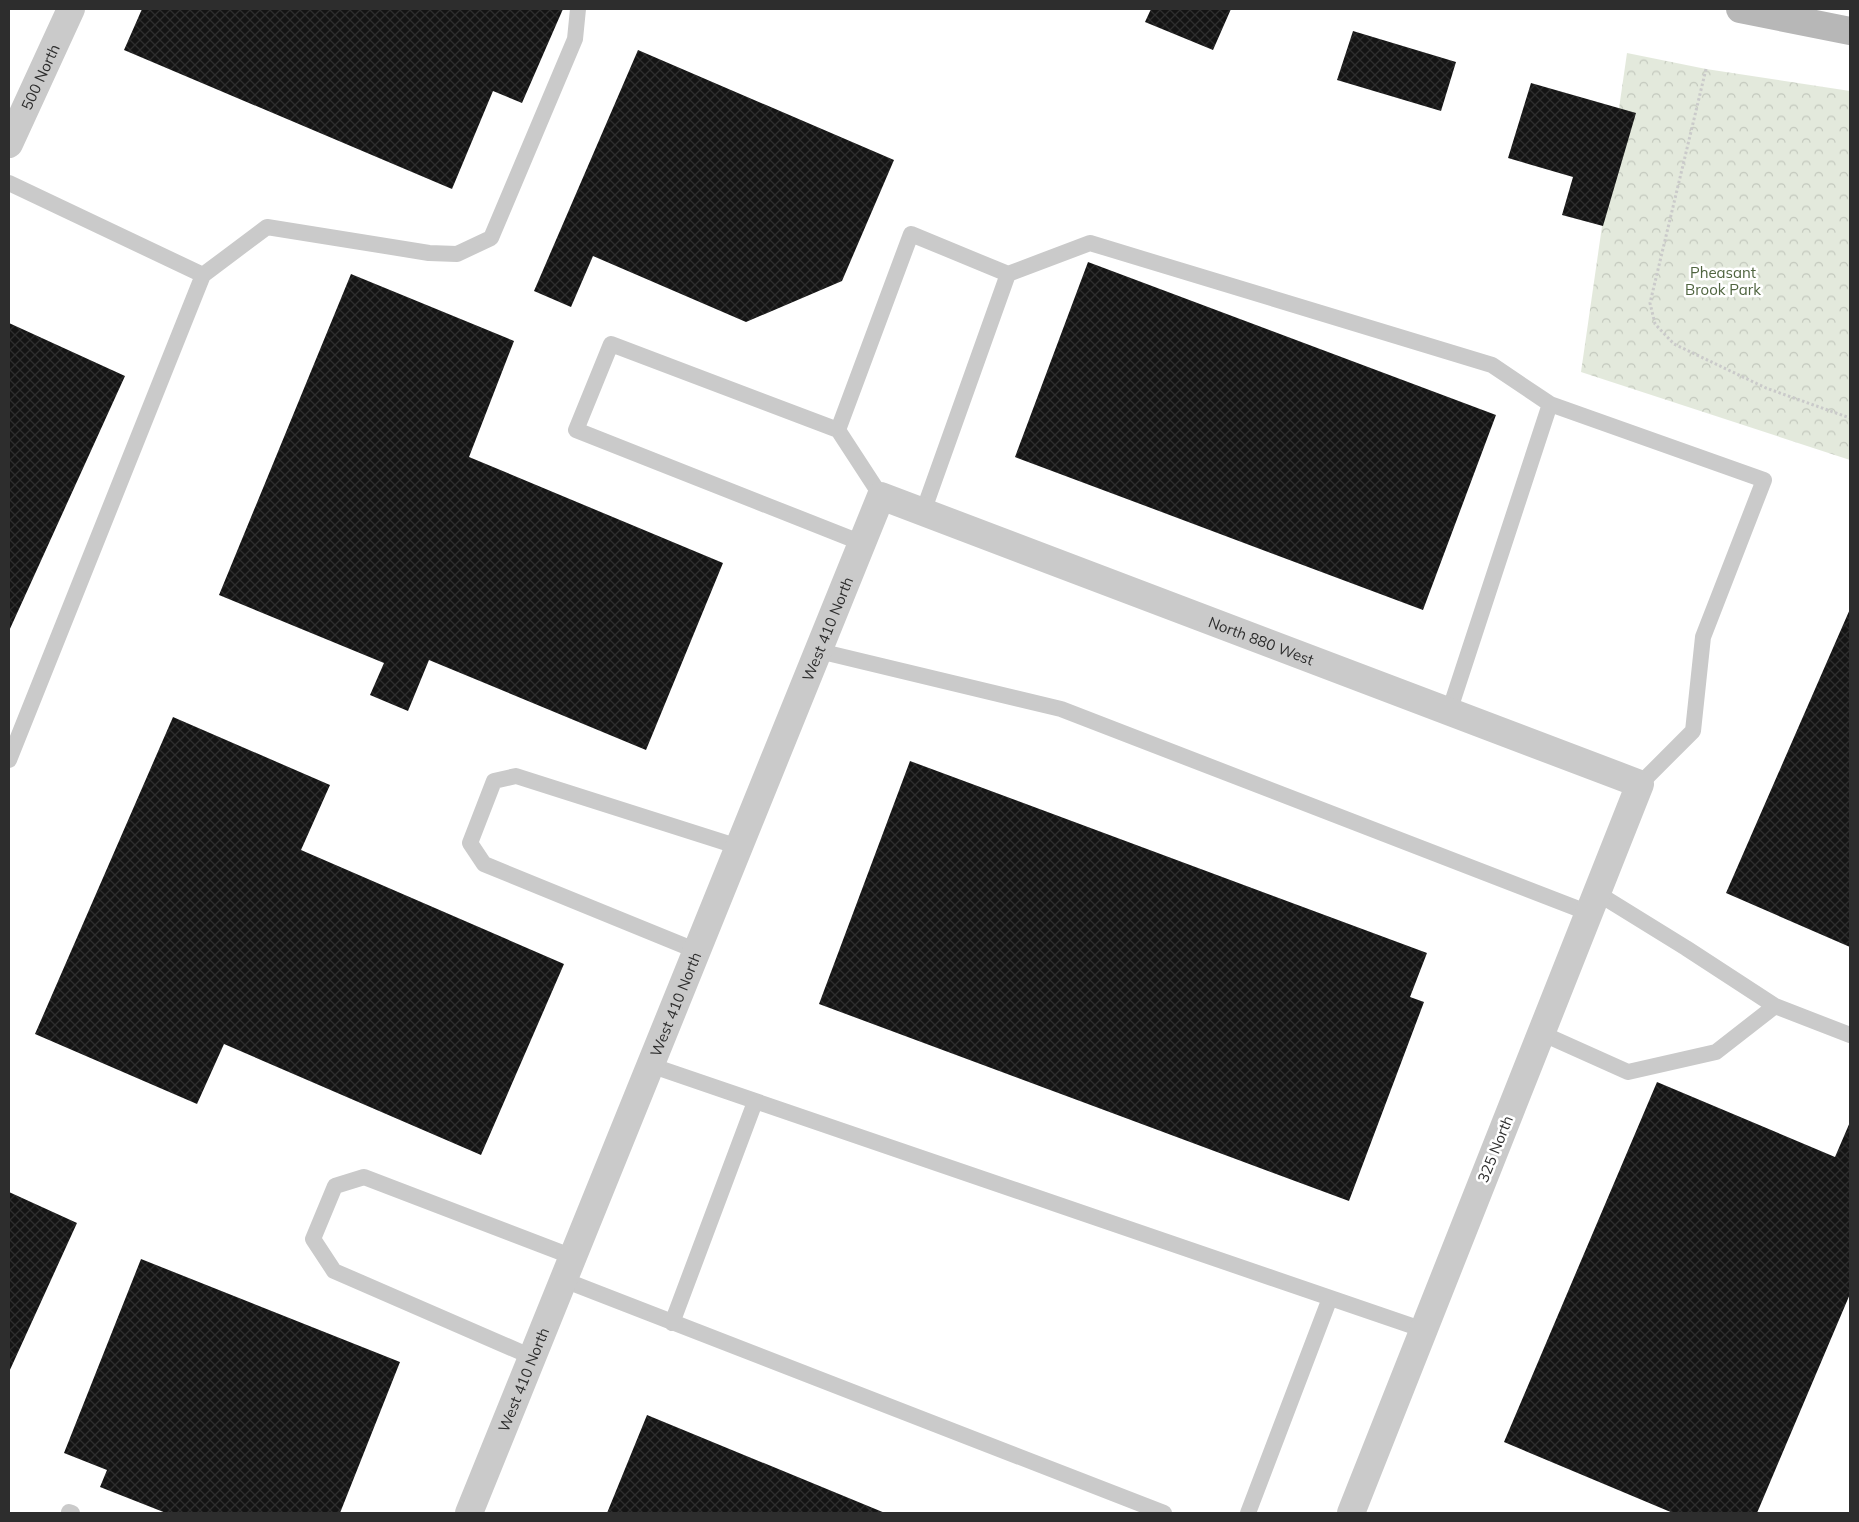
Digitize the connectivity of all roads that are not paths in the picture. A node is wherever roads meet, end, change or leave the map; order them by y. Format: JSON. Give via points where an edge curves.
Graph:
{"nodes":[{"id":1,"x":71,"y":9,"type":"edge"},
{"id":2,"x":578,"y":9,"type":"edge"},
{"id":3,"x":1740,"y":9,"type":"edge"},
{"id":4,"x":1850,"y":31,"type":"edge"},
{"id":5,"x":9,"y":144,"type":"edge"},
{"id":6,"x":9,"y":183,"type":"edge"},
{"id":7,"x":1008,"y":274,"type":"junction"},
{"id":8,"x":203,"y":275,"type":"junction"},
{"id":9,"x":1550,"y":404,"type":"junction"},
{"id":10,"x":838,"y":430,"type":"junction"},
{"id":11,"x":881,"y":496,"type":"junction"},
{"id":12,"x":924,"y":512,"type":"junction"},
{"id":13,"x":862,"y":543,"type":"junction"},
{"id":14,"x":819,"y":651,"type":"junction"},
{"id":15,"x":1449,"y":712,"type":"junction"},
{"id":16,"x":9,"y":760,"type":"edge"},
{"id":17,"x":1640,"y":784,"type":"junction"},
{"id":18,"x":739,"y":847,"type":"junction"},
{"id":19,"x":1593,"y":903,"type":"junction"},
{"id":20,"x":697,"y":951,"type":"junction"},
{"id":21,"x":1775,"y":1006,"type":"junction"},
{"id":22,"x":1541,"y":1033,"type":"junction"},
{"id":23,"x":1850,"y":1036,"type":"edge"},
{"id":24,"x":650,"y":1065,"type":"junction"},
{"id":25,"x":755,"y":1102,"type":"junction"},
{"id":26,"x":569,"y":1268,"type":"junction"},
{"id":27,"x":1330,"y":1298,"type":"junction"},
{"id":28,"x":672,"y":1322,"type":"junction"},
{"id":29,"x":1424,"y":1330,"type":"junction"},
{"id":30,"x":532,"y":1357,"type":"junction"},
{"id":31,"x":469,"y":1513,"type":"edge"},
{"id":32,"x":1164,"y":1513,"type":"edge"},
{"id":33,"x":1248,"y":1513,"type":"edge"},
{"id":34,"x":1351,"y":1513,"type":"edge"}],
"edges":[{"from":1,"to":5,"type":"street","name":"500 North"},
{"from":2,"to":8,"type":"lane","via":[[575,39],[491,238],[457,254],[447,254],[267,227]]},
{"from":3,"to":4,"type":"street"},
{"from":6,"to":8,"type":"lane"},
{"from":7,"to":9,"type":"lane","via":[[1090,243],[1492,365]]},
{"from":7,"to":10,"type":"lane","via":[[911,234]]},
{"from":7,"to":12,"type":"lane"},
{"from":8,"to":16,"type":"lane"},
{"from":9,"to":15,"type":"lane"},
{"from":9,"to":17,"type":"lane","via":[[1764,480],[1703,637],[1693,731]]},
{"from":10,"to":11,"type":"lane"},
{"from":10,"to":13,"type":"lane","via":[[611,344],[576,430]]},
{"from":11,"to":12,"type":"street","name":"North 880 West"},
{"from":11,"to":13,"type":"street","name":"West 410 North"},
{"from":12,"to":15,"type":"street","name":"North 880 West"},
{"from":13,"to":14,"type":"street","name":"West 410 North"},
{"from":14,"to":18,"type":"street","name":"West 410 North"},
{"from":14,"to":19,"type":"lane","via":[[1061,709]]},
{"from":15,"to":17,"type":"street","name":"North 880 West"},
{"from":17,"to":19,"type":"street","name":"325 North"},
{"from":18,"to":20,"type":"street","name":"West 410 North"},
{"from":18,"to":20,"type":"lane","via":[[516,776],[494,781],[470,843],[484,864]]},
{"from":19,"to":21,"type":"lane","via":[[1686,948]]},
{"from":19,"to":22,"type":"street","name":"325 North"},
{"from":20,"to":24,"type":"street","name":"West 410 North"},
{"from":21,"to":22,"type":"lane","via":[[1716,1052],[1628,1072]]},
{"from":21,"to":23,"type":"lane"},
{"from":22,"to":29,"type":"street","name":"325 North"},
{"from":24,"to":25,"type":"lane"},
{"from":24,"to":26,"type":"street","name":"West 410 North"},
{"from":25,"to":27,"type":"lane"},
{"from":25,"to":28,"type":"lane"},
{"from":26,"to":28,"type":"lane"},
{"from":26,"to":30,"type":"street","name":"West 410 North"},
{"from":26,"to":30,"type":"lane","via":[[364,1177],[335,1186],[313,1239],[334,1271]]},
{"from":27,"to":29,"type":"lane"},
{"from":27,"to":33,"type":"lane"},
{"from":28,"to":32,"type":"lane"},
{"from":29,"to":34,"type":"street","name":"325 North"},
{"from":30,"to":31,"type":"street","name":"West 410 North"}]}
